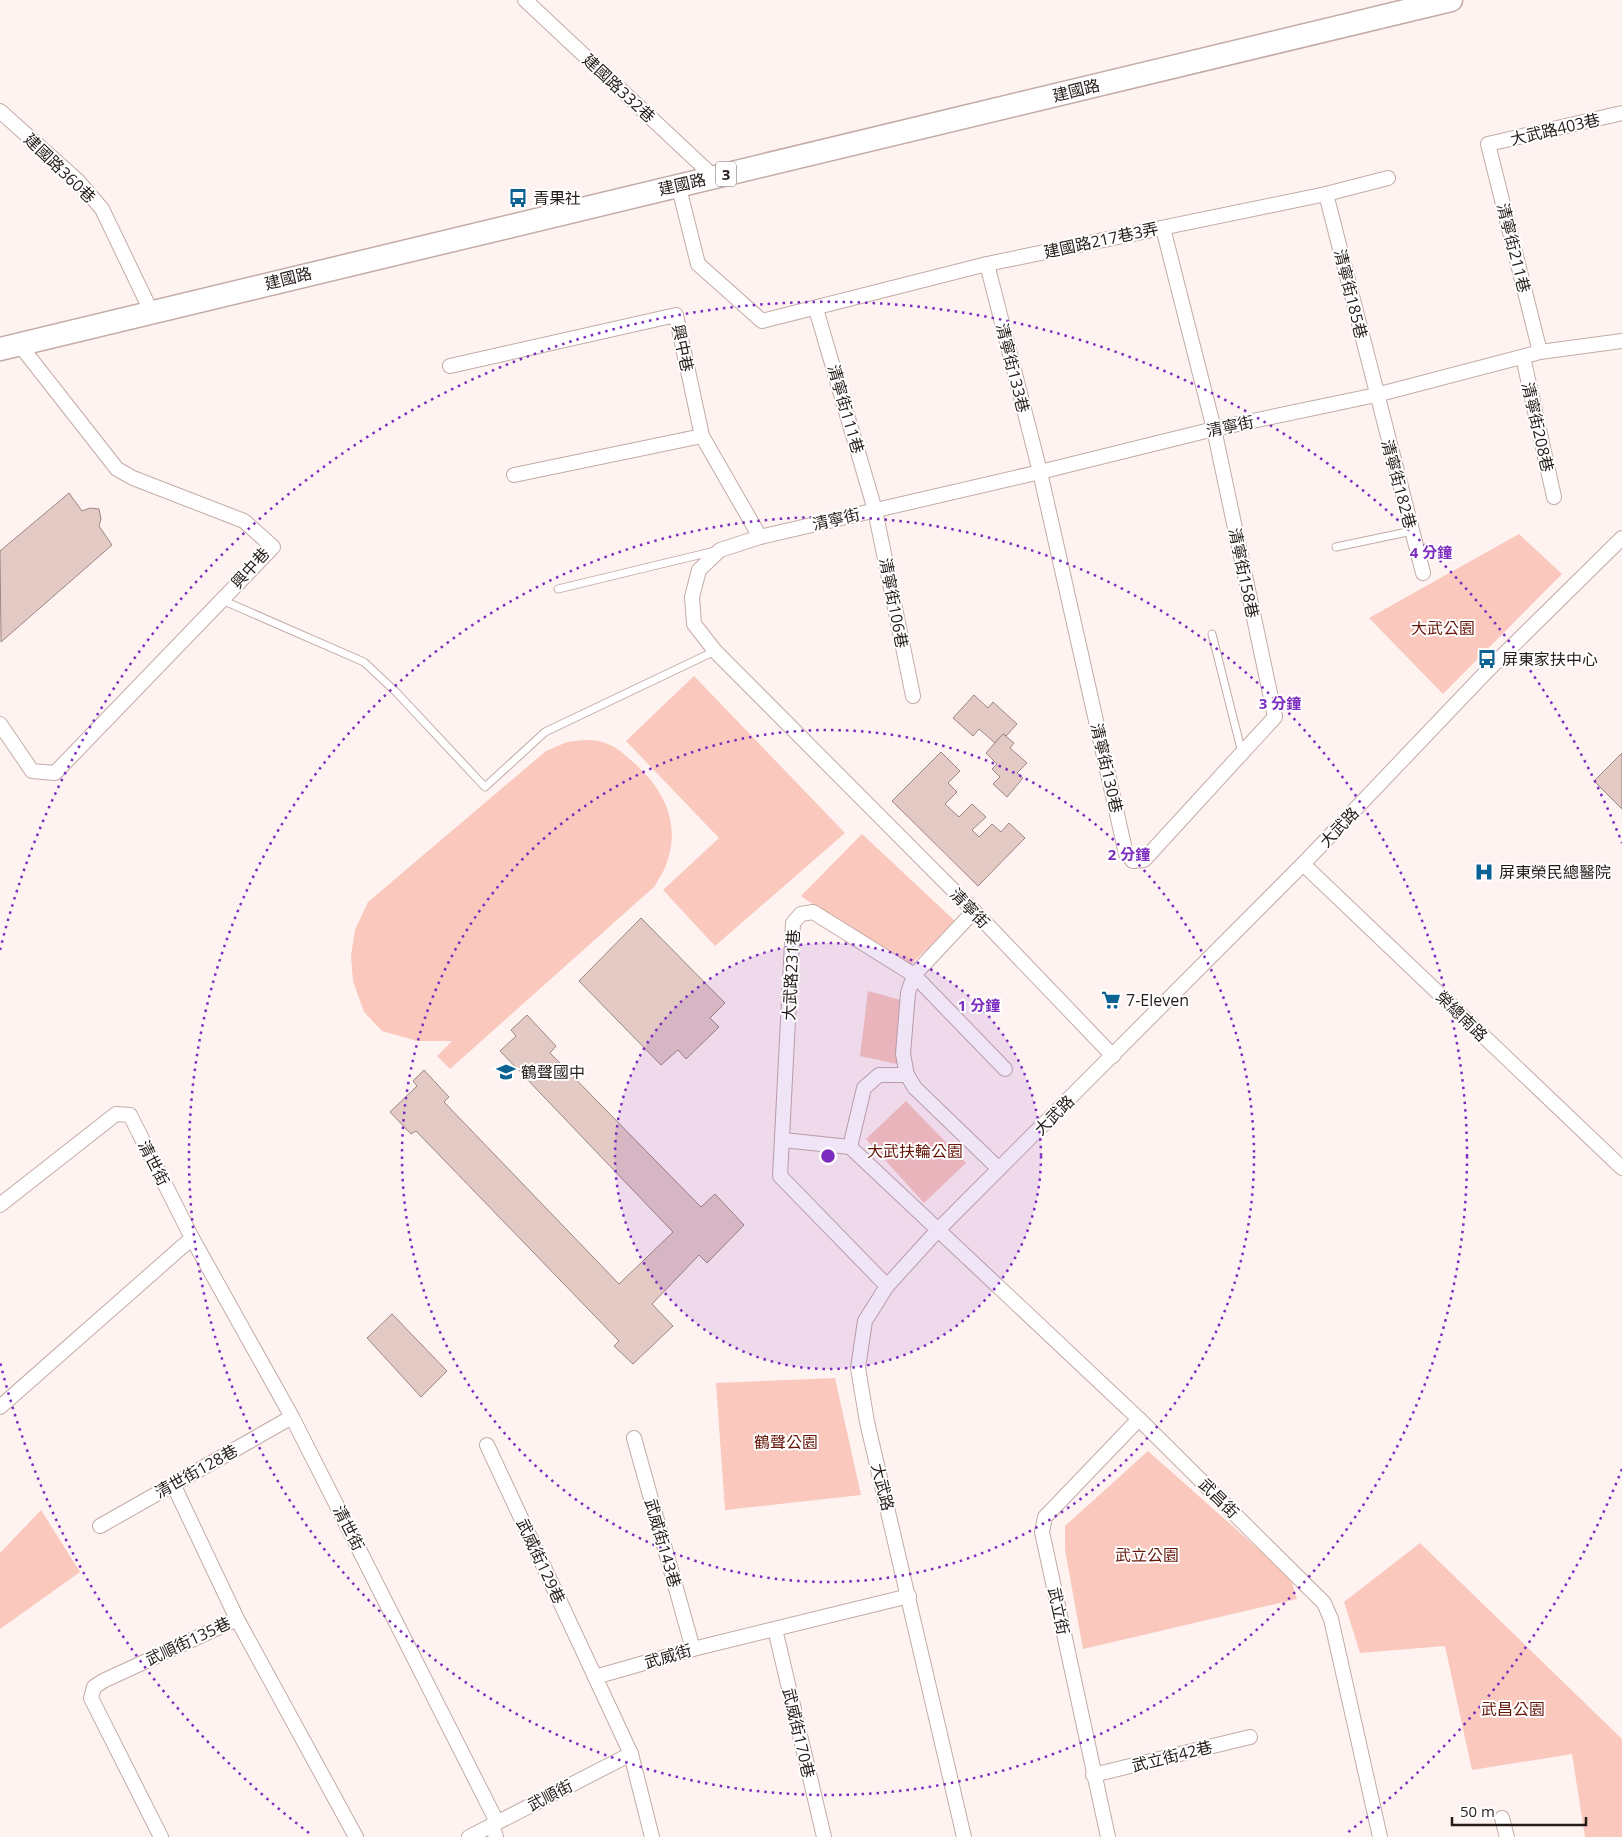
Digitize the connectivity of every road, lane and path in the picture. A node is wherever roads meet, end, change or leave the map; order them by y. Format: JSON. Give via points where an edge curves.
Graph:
{"nodes":[{"id":1,"x":525,"y":0,"type":"edge"},
{"id":2,"x":1452,"y":0,"type":"edge"},
{"id":3,"x":0,"y":111,"type":"edge"},
{"id":4,"x":1622,"y":114,"type":"edge"},
{"id":5,"x":1488,"y":144,"type":"joint"},
{"id":6,"x":714,"y":177,"type":"junction"},
{"id":7,"x":1388,"y":178,"type":"dead end"},
{"id":8,"x":678,"y":184,"type":"junction"},
{"id":9,"x":1326,"y":194,"type":"junction"},
{"id":10,"x":1163,"y":228,"type":"junction"},
{"id":11,"x":987,"y":264,"type":"junction"},
{"id":12,"x":816,"y":309,"type":"junction"},
{"id":13,"x":151,"y":311,"type":"junction"},
{"id":14,"x":1622,"y":340,"type":"edge"},
{"id":15,"x":10,"y":346,"type":"edge"},
{"id":16,"x":1540,"y":352,"type":"junction"},
{"id":17,"x":1522,"y":357,"type":"junction"},
{"id":18,"x":450,"y":366,"type":"dead end"},
{"id":19,"x":1376,"y":395,"type":"junction"},
{"id":20,"x":1214,"y":429,"type":"junction"},
{"id":21,"x":702,"y":436,"type":"junction"},
{"id":22,"x":1040,"y":472,"type":"junction"},
{"id":23,"x":514,"y":476,"type":"dead end"},
{"id":24,"x":1554,"y":497,"type":"dead end"},
{"id":25,"x":875,"y":510,"type":"junction"},
{"id":26,"x":1412,"y":531,"type":"junction"},
{"id":27,"x":760,"y":537,"type":"junction"},
{"id":28,"x":1622,"y":538,"type":"edge"},
{"id":29,"x":1336,"y":547,"type":"dead end"},
{"id":30,"x":720,"y":550,"type":"junction"},
{"id":31,"x":1423,"y":573,"type":"dead end"},
{"id":32,"x":558,"y":589,"type":"dead end"},
{"id":33,"x":221,"y":600,"type":"junction"},
{"id":34,"x":1212,"y":634,"type":"dead end"},
{"id":35,"x":715,"y":651,"type":"junction"},
{"id":36,"x":913,"y":696,"type":"dead end"},
{"id":37,"x":1275,"y":717,"type":"joint"},
{"id":38,"x":0,"y":724,"type":"edge"},
{"id":39,"x":1242,"y":753,"type":"junction"},
{"id":40,"x":1303,"y":864,"type":"junction"},
{"id":41,"x":974,"y":911,"type":"junction"},
{"id":42,"x":914,"y":975,"type":"junction"},
{"id":43,"x":1113,"y":1056,"type":"junction"},
{"id":44,"x":1005,"y":1069,"type":"dead end"},
{"id":45,"x":907,"y":1075,"type":"junction"},
{"id":46,"x":783,"y":1140,"type":"junction"},
{"id":47,"x":850,"y":1147,"type":"junction"},
{"id":48,"x":1622,"y":1168,"type":"edge"},
{"id":49,"x":999,"y":1169,"type":"junction"},
{"id":50,"x":0,"y":1205,"type":"edge"},
{"id":51,"x":937,"y":1231,"type":"junction"},
{"id":52,"x":192,"y":1238,"type":"junction"},
{"id":53,"x":887,"y":1286,"type":"junction"},
{"id":54,"x":0,"y":1407,"type":"edge"},
{"id":55,"x":292,"y":1417,"type":"junction"},
{"id":56,"x":1139,"y":1419,"type":"junction"},
{"id":57,"x":634,"y":1438,"type":"dead end"},
{"id":58,"x":487,"y":1446,"type":"dead end"},
{"id":59,"x":173,"y":1484,"type":"junction"},
{"id":60,"x":100,"y":1526,"type":"dead end"},
{"id":61,"x":909,"y":1596,"type":"junction"},
{"id":62,"x":237,"y":1619,"type":"junction"},
{"id":63,"x":775,"y":1629,"type":"junction"},
{"id":64,"x":693,"y":1649,"type":"junction"},
{"id":65,"x":595,"y":1676,"type":"junction"},
{"id":66,"x":1250,"y":1737,"type":"dead end"},
{"id":67,"x":631,"y":1754,"type":"junction"},
{"id":68,"x":1093,"y":1775,"type":"junction"},
{"id":69,"x":1502,"y":1818,"type":"dead end"},
{"id":70,"x":495,"y":1828,"type":"edge"},
{"id":71,"x":161,"y":1837,"type":"edge"},
{"id":72,"x":356,"y":1837,"type":"edge"},
{"id":73,"x":469,"y":1837,"type":"edge"},
{"id":74,"x":652,"y":1837,"type":"edge"},
{"id":75,"x":824,"y":1837,"type":"edge"},
{"id":76,"x":964,"y":1837,"type":"edge"},
{"id":77,"x":1108,"y":1837,"type":"edge"},
{"id":78,"x":1380,"y":1837,"type":"edge"},
{"id":79,"x":1507,"y":1837,"type":"edge"}],
"edges":[{"from":1,"to":6,"type":"street","name":"建國路332巷"},
{"from":2,"to":6,"type":"main road","name":"建國路","number":"3"},
{"from":3,"to":13,"type":"street","name":"建國路360巷","via":[[78,181],[102,209]]},
{"from":4,"to":5,"type":"street","name":"大武路403巷"},
{"from":5,"to":16,"type":"street","name":"清寧街211巷"},
{"from":6,"to":8,"type":"main road","name":"建國路","number":"3"},
{"from":7,"to":9,"type":"street","name":"建國路217巷3弄"},
{"from":8,"to":12,"type":"street","name":"建國路217巷3弄","via":[[698,264],[762,321]]},
{"from":8,"to":13,"type":"main road","name":"建國路","number":"3"},
{"from":9,"to":10,"type":"street","name":"建國路217巷3弄"},
{"from":9,"to":19,"type":"street","name":"清寧街185巷"},
{"from":10,"to":11,"type":"street","name":"建國路217巷3弄"},
{"from":10,"to":20,"type":"street","name":"清寧街158巷"},
{"from":11,"to":12,"type":"street","name":"建國路217巷3弄"},
{"from":11,"to":22,"type":"street","name":"清寧街133巷"},
{"from":12,"to":25,"type":"street","name":"清寧街111巷"},
{"from":13,"to":15,"type":"main road","name":"建國路","number":"3"},
{"from":14,"to":16,"type":"street","name":"清寧街"},
{"from":15,"to":33,"type":"street","name":"興中巷","via":[[117,469],[244,520],[273,547]]},
{"from":16,"to":17,"type":"street","name":"清寧街"},
{"from":17,"to":19,"type":"street","name":"清寧街"},
{"from":17,"to":24,"type":"street","name":"清寧街208巷"},
{"from":18,"to":21,"type":"street","name":"興中巷","via":[[676,315]]},
{"from":19,"to":20,"type":"street","name":"清寧街"},
{"from":19,"to":26,"type":"street","name":"清寧街182巷"},
{"from":20,"to":22,"type":"street","name":"清寧街"},
{"from":20,"to":37,"type":"street","name":"清寧街158巷"},
{"from":21,"to":23,"type":"street"},
{"from":21,"to":27,"type":"street","name":"興中巷"},
{"from":22,"to":25,"type":"street","name":"清寧街"},
{"from":22,"to":39,"type":"street","name":"清寧街130巷","via":[[1126,854],[1133,861],[1144,860],[1152,854]]},
{"from":25,"to":27,"type":"street","name":"清寧街"},
{"from":25,"to":36,"type":"street","name":"清寧街106巷"},
{"from":26,"to":29,"type":"lane"},
{"from":26,"to":31,"type":"street","name":"清寧街182巷"},
{"from":27,"to":30,"type":"street","name":"清寧街"},
{"from":28,"to":40,"type":"street","name":"大武路","via":[[1488,670]]},
{"from":30,"to":32,"type":"lane"},
{"from":30,"to":35,"type":"street","name":"清寧街","via":[[699,570],[692,597],[694,624]]},
{"from":33,"to":35,"type":"lane","via":[[364,662],[485,787],[545,732]]},
{"from":33,"to":38,"type":"street","name":"興中巷","via":[[55,773],[32,770]]},
{"from":34,"to":39,"type":"lane"},
{"from":35,"to":41,"type":"street","name":"清寧街"},
{"from":37,"to":39,"type":"street","name":"清寧街130巷"},
{"from":40,"to":43,"type":"street","name":"大武路"},
{"from":40,"to":48,"type":"street","name":"榮總南路"},
{"from":41,"to":42,"type":"street"},
{"from":41,"to":43,"type":"street","name":"清寧街"},
{"from":42,"to":44,"type":"street","name":"大武路231巷"},
{"from":42,"to":45,"type":"street","via":[[908,993],[903,1054]]},
{"from":42,"to":46,"type":"street","name":"大武路231巷","via":[[813,912],[801,914],[793,923]]},
{"from":43,"to":49,"type":"street","name":"大武路"},
{"from":45,"to":47,"type":"street","via":[[879,1075],[864,1088]]},
{"from":45,"to":49,"type":"street","via":[[914,1088]]},
{"from":46,"to":47,"type":"street"},
{"from":46,"to":53,"type":"street","name":"大武路231巷","via":[[780,1176]]},
{"from":47,"to":51,"type":"street"},
{"from":49,"to":51,"type":"street","name":"大武路"},
{"from":50,"to":52,"type":"street","name":"清世街","via":[[116,1114],[130,1115]]},
{"from":51,"to":53,"type":"street","name":"大武路"},
{"from":51,"to":56,"type":"street","name":"武昌街"},
{"from":52,"to":54,"type":"street"},
{"from":52,"to":55,"type":"street","name":"清世街"},
{"from":53,"to":61,"type":"street","name":"大武路","via":[[865,1322],[858,1368],[867,1422]]},
{"from":55,"to":59,"type":"street","name":"清世街128巷"},
{"from":55,"to":70,"type":"street","name":"清世街"},
{"from":56,"to":68,"type":"street","name":"武立街","via":[[1045,1517],[1042,1532]]},
{"from":56,"to":78,"type":"street","name":"武昌街","via":[[1324,1603],[1331,1619]]},
{"from":57,"to":64,"type":"street","name":"武威街143巷"},
{"from":58,"to":65,"type":"street","name":"武威街129巷"},
{"from":59,"to":60,"type":"street","name":"清世街128巷"},
{"from":59,"to":62,"type":"street"},
{"from":61,"to":63,"type":"street","name":"武威街"},
{"from":61,"to":76,"type":"street","name":"大武路"},
{"from":62,"to":71,"type":"street","name":"武順街135巷","via":[[94,1687],[91,1698]]},
{"from":62,"to":72,"type":"street","name":"武順街135巷"},
{"from":63,"to":64,"type":"street","name":"武威街"},
{"from":63,"to":75,"type":"street","name":"武威街170巷"},
{"from":64,"to":65,"type":"street","name":"武威街"},
{"from":65,"to":67,"type":"street"},
{"from":66,"to":68,"type":"street","name":"武立街42巷"},
{"from":67,"to":70,"type":"street","name":"武順街"},
{"from":67,"to":74,"type":"street"},
{"from":68,"to":77,"type":"street","name":"武立街"},
{"from":69,"to":79,"type":"street"},
{"from":70,"to":73,"type":"street","name":"武順街"}]}
